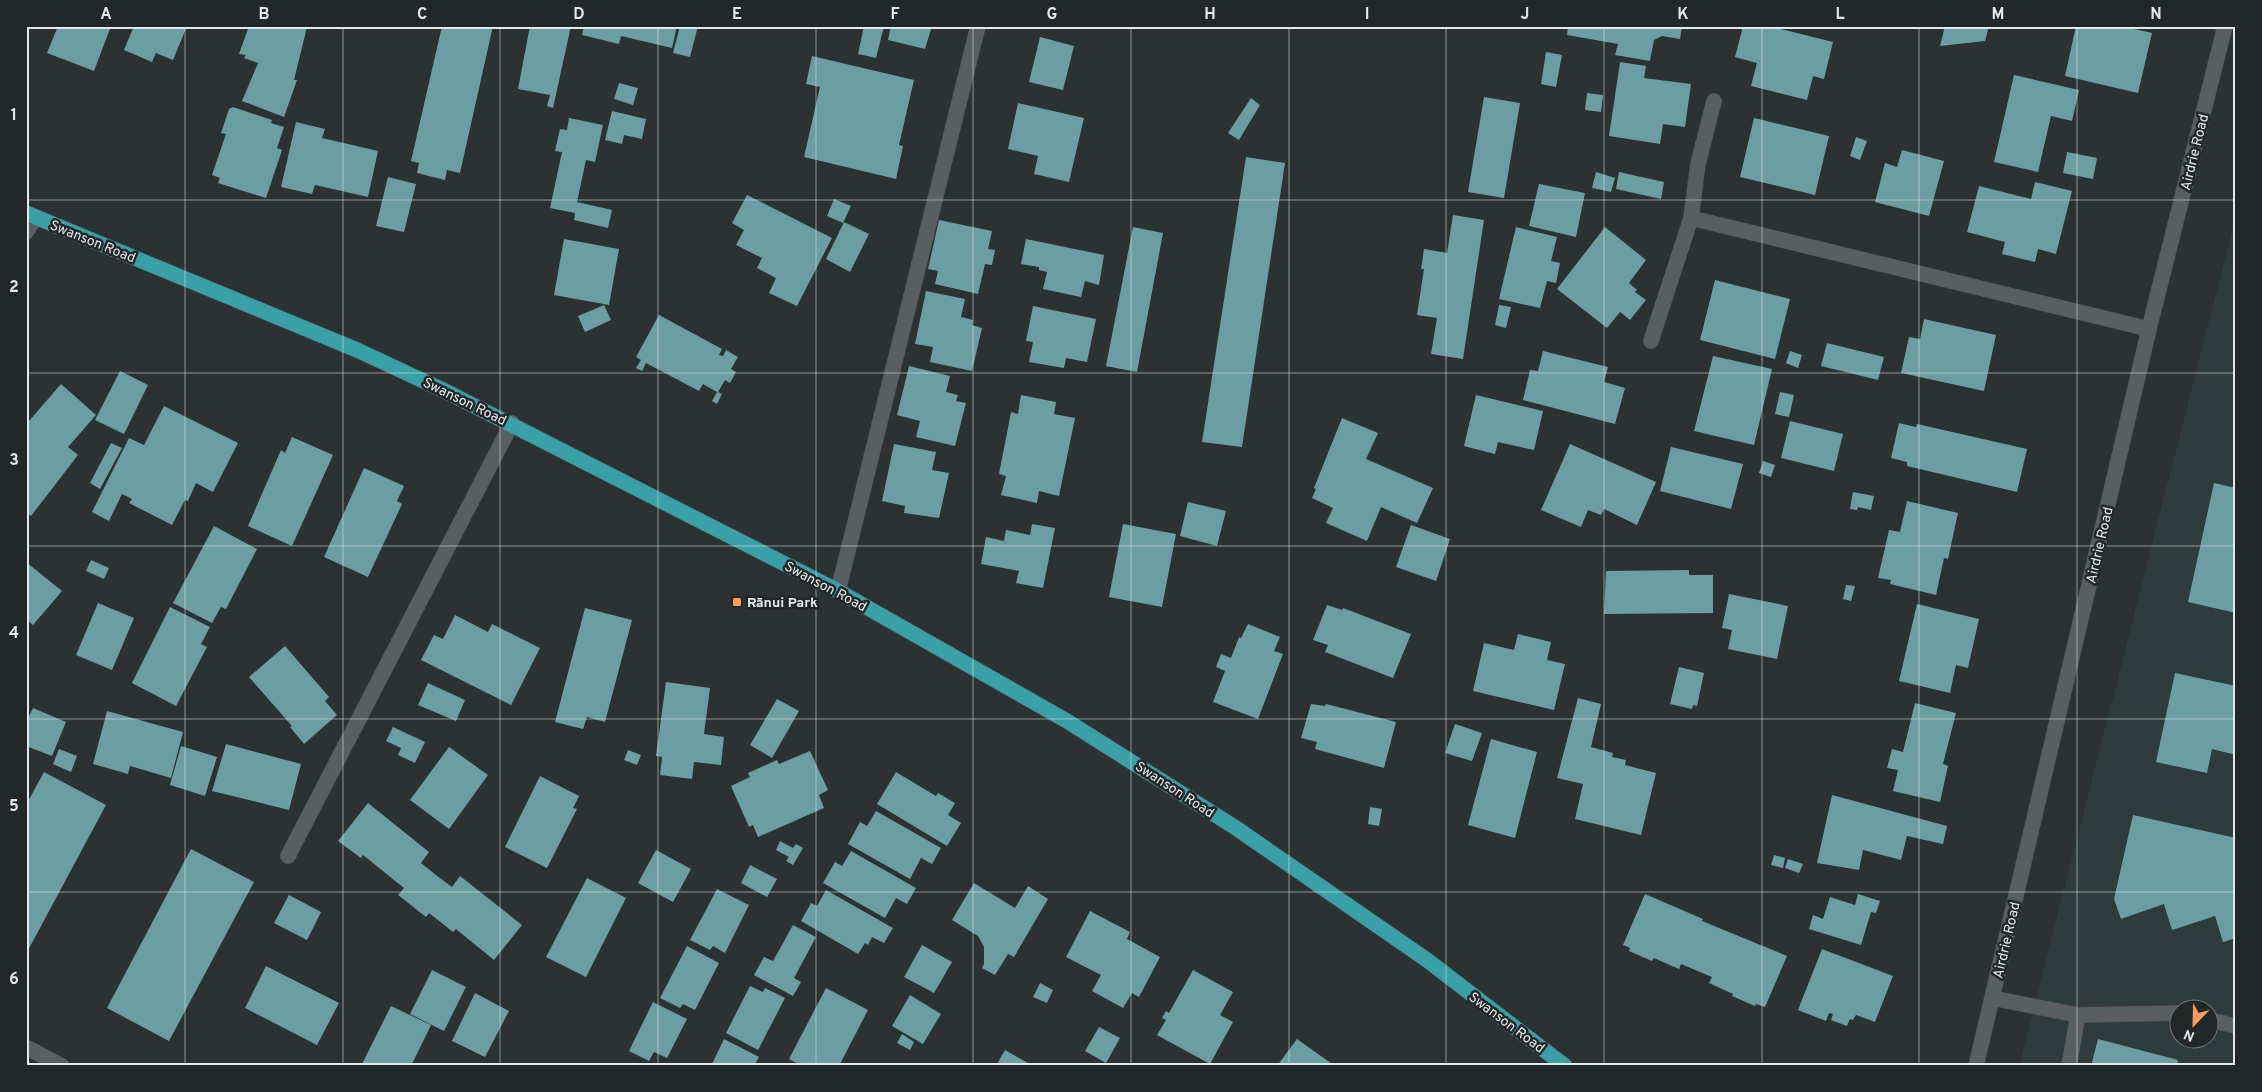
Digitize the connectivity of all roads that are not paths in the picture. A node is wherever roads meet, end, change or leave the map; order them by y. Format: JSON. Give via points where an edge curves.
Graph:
{"nodes":[{"id":1,"x":978,"y":26,"type":"edge"},
{"id":2,"x":2226,"y":26,"type":"edge"},
{"id":3,"x":1714,"y":101,"type":"dead end"},
{"id":4,"x":31,"y":215,"type":"edge"},
{"id":5,"x":1691,"y":218,"type":"junction"},
{"id":6,"x":26,"y":232,"type":"edge"},
{"id":7,"x":2150,"y":330,"type":"junction"},
{"id":8,"x":1651,"y":341,"type":"dead end"},
{"id":9,"x":512,"y":423,"type":"junction"},
{"id":10,"x":838,"y":591,"type":"junction"},
{"id":11,"x":288,"y":856,"type":"dead end"},
{"id":12,"x":1992,"y":998,"type":"junction"},
{"id":13,"x":2170,"y":1014,"type":"edge"},
{"id":14,"x":2078,"y":1015,"type":"junction"},
{"id":15,"x":2220,"y":1022,"type":"edge"},
{"id":16,"x":2236,"y":1026,"type":"edge"},
{"id":17,"x":26,"y":1047,"type":"edge"},
{"id":18,"x":62,"y":1066,"type":"edge"},
{"id":19,"x":1565,"y":1066,"type":"edge"},
{"id":20,"x":1976,"y":1066,"type":"edge"},
{"id":21,"x":2069,"y":1066,"type":"edge"}],
"edges":[{"from":1,"to":10,"type":"street"},
{"from":2,"to":7,"type":"street","name":"Airdrie Road"},
{"from":3,"to":5,"type":"street","via":[[1698,164]]},
{"from":4,"to":6,"type":"street"},
{"from":4,"to":9,"type":"main road","name":"Swanson Road","via":[[357,350]]},
{"from":5,"to":7,"type":"street"},
{"from":5,"to":8,"type":"street"},
{"from":7,"to":12,"type":"street","name":"Airdrie Road"},
{"from":9,"to":10,"type":"main road","name":"Swanson Road"},
{"from":9,"to":11,"type":"street"},
{"from":10,"to":19,"type":"main road","name":"Swanson Road","via":[[1067,721],[1236,828],[1427,960]]},
{"from":12,"to":14,"type":"street"},
{"from":12,"to":20,"type":"street","name":"Airdrie Road"},
{"from":13,"to":14,"type":"street"},
{"from":14,"to":21,"type":"street"},
{"from":15,"to":16,"type":"street"},
{"from":17,"to":18,"type":"street"}]}
